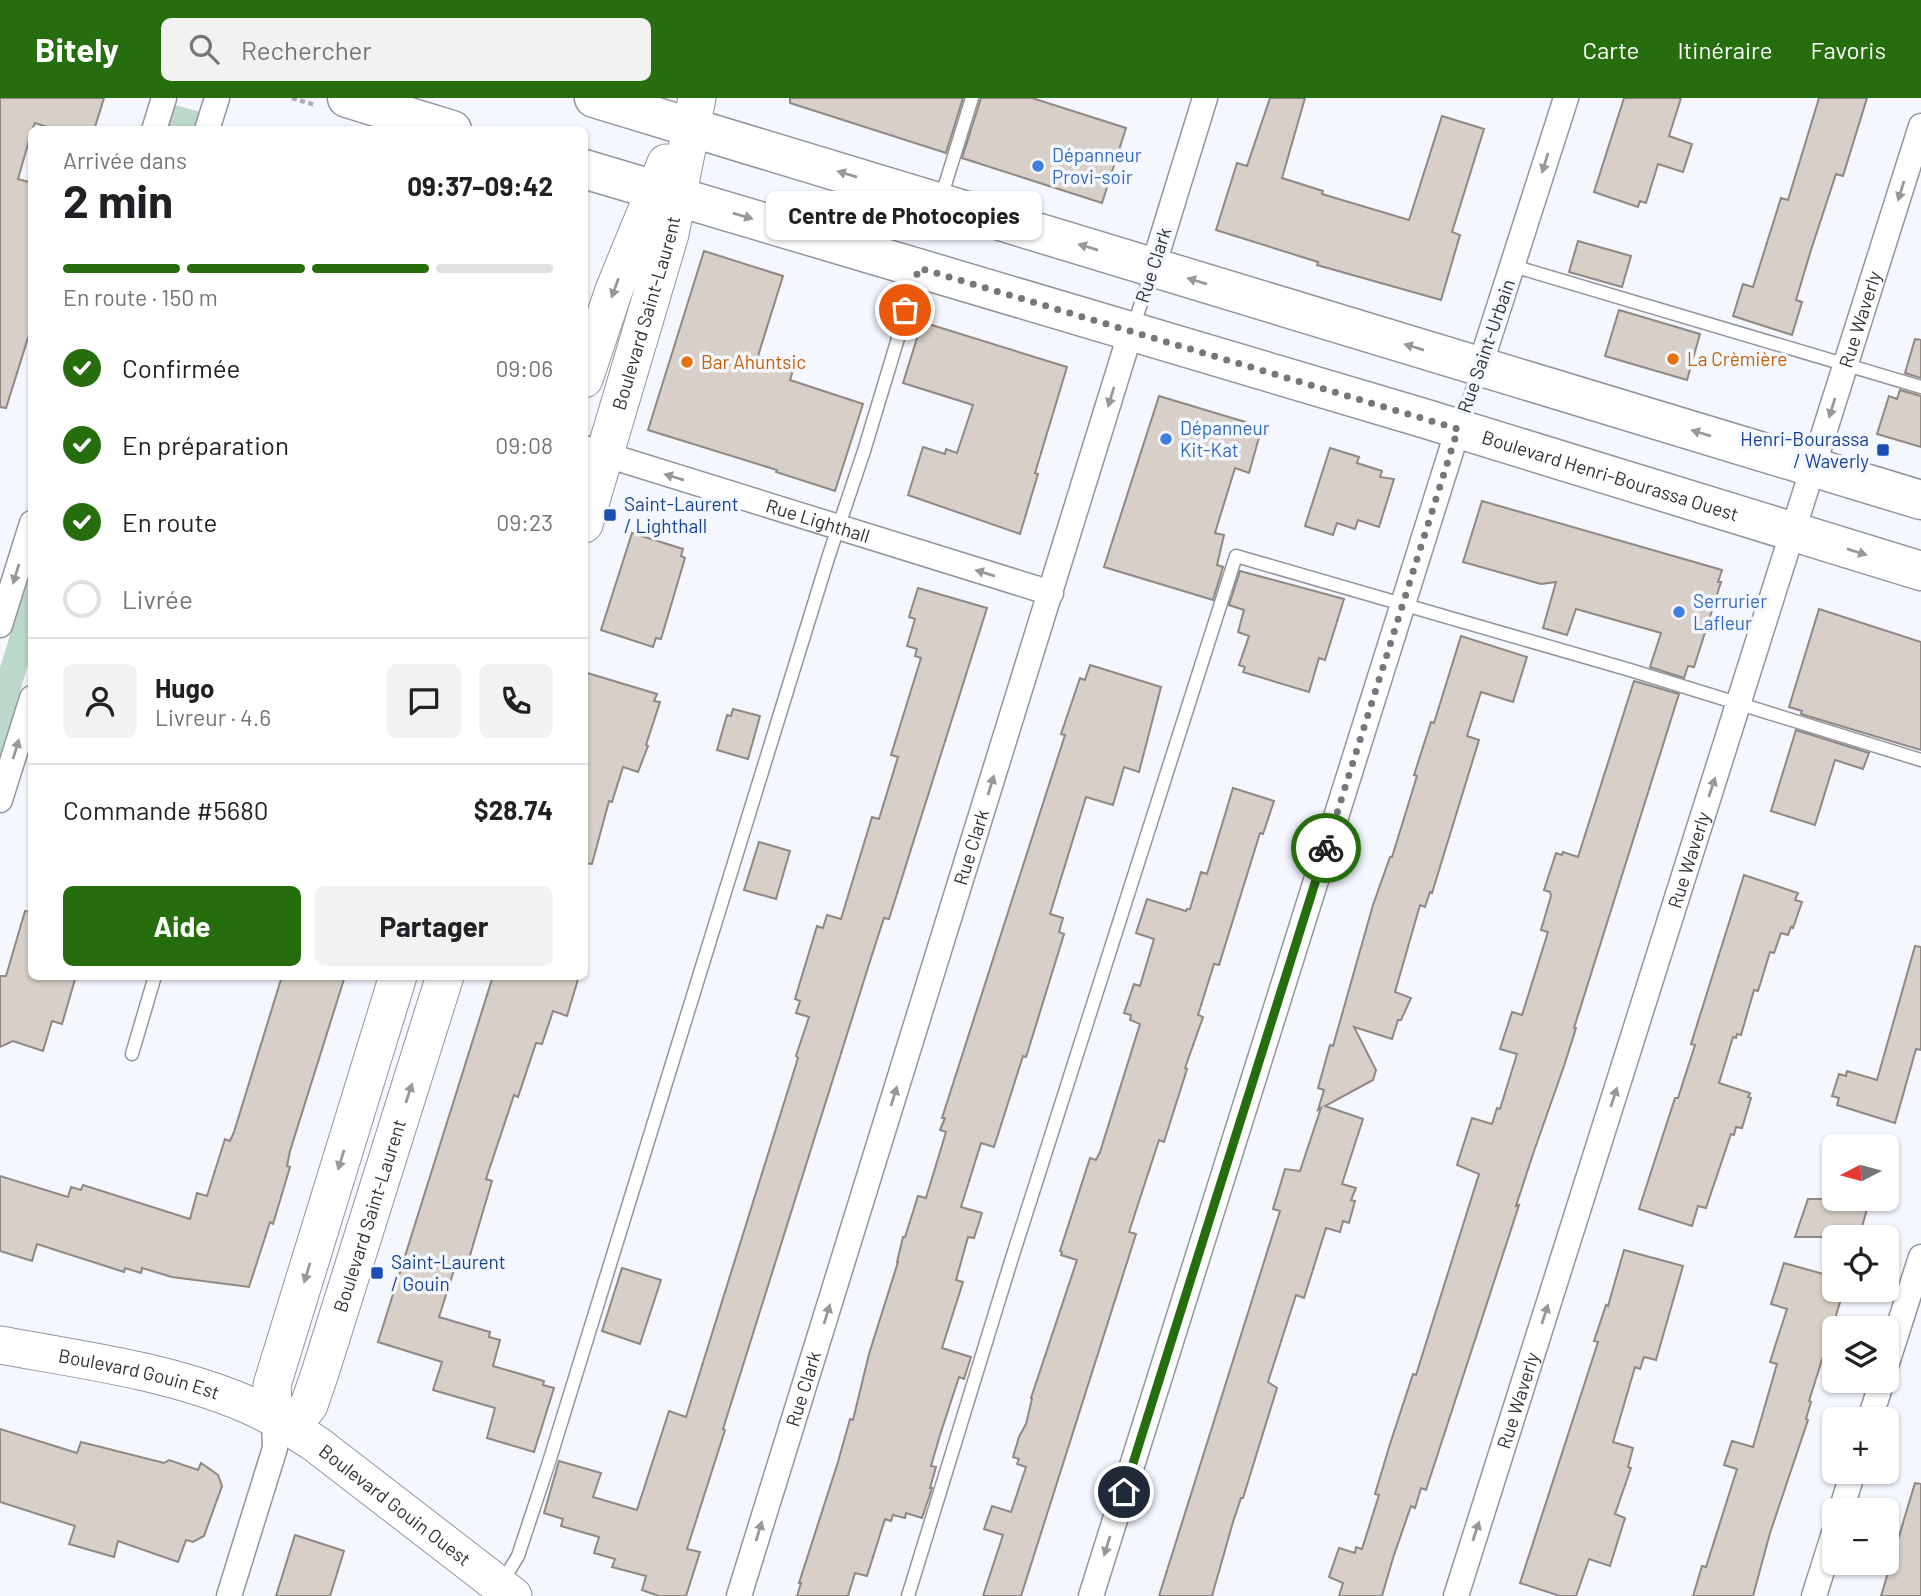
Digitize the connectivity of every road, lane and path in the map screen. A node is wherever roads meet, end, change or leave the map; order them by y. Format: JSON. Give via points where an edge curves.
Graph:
{"nodes":[{"id":1,"x":164,"y":98,"type":"edge"},
{"id":2,"x":217,"y":98,"type":"edge"},
{"id":3,"x":347,"y":98,"type":"edge"},
{"id":4,"x":594,"y":98,"type":"edge"},
{"id":5,"x":972,"y":98,"type":"edge"},
{"id":6,"x":1205,"y":98,"type":"edge"},
{"id":7,"x":1566,"y":98,"type":"edge"},
{"id":8,"x":691,"y":112,"type":"edge"},
{"id":9,"x":409,"y":123,"type":"edge"},
{"id":10,"x":155,"y":126,"type":"edge"},
{"id":11,"x":208,"y":126,"type":"edge"},
{"id":12,"x":427,"y":126,"type":"edge"},
{"id":13,"x":1921,"y":126,"type":"edge"},
{"id":14,"x":588,"y":170,"type":"edge"},
{"id":15,"x":666,"y":193,"type":"junction"},
{"id":16,"x":939,"y":202,"type":"junction"},
{"id":17,"x":1513,"y":266,"type":"junction"},
{"id":18,"x":1153,"y":267,"type":"junction"},
{"id":19,"x":919,"y":268,"type":"junction"},
{"id":20,"x":1131,"y":331,"type":"junction"},
{"id":21,"x":1846,"y":364,"type":"junction"},
{"id":22,"x":1480,"y":366,"type":"junction"},
{"id":23,"x":588,"y":367,"type":"edge"},
{"id":24,"x":1921,"y":387,"type":"edge"},
{"id":25,"x":1458,"y":429,"type":"junction"},
{"id":26,"x":595,"y":452,"type":"edge"},
{"id":27,"x":1813,"y":467,"type":"junction"},
{"id":28,"x":588,"y":498,"type":"edge"},
{"id":29,"x":1921,"y":500,"type":"edge"},
{"id":30,"x":838,"y":527,"type":"junction"},
{"id":31,"x":1793,"y":533,"type":"junction"},
{"id":32,"x":28,"y":535,"type":"edge"},
{"id":33,"x":1921,"y":571,"type":"edge"},
{"id":34,"x":1051,"y":593,"type":"junction"},
{"id":35,"x":1403,"y":604,"type":"junction"},
{"id":36,"x":2,"y":612,"type":"edge"},
{"id":37,"x":1738,"y":703,"type":"junction"},
{"id":38,"x":28,"y":711,"type":"edge"},
{"id":39,"x":1921,"y":760,"type":"edge"},
{"id":40,"x":0,"y":800,"type":"edge"},
{"id":41,"x":154,"y":980,"type":"edge"},
{"id":42,"x":397,"y":980,"type":"edge"},
{"id":43,"x":444,"y":980,"type":"edge"},
{"id":44,"x":132,"y":1054,"type":"dead end"},
{"id":45,"x":1921,"y":1256,"type":"edge"},
{"id":46,"x":1899,"y":1325,"type":"edge"},
{"id":47,"x":0,"y":1345,"type":"edge"},
{"id":48,"x":280,"y":1431,"type":"junction"},
{"id":49,"x":1822,"y":1571,"type":"edge"},
{"id":50,"x":507,"y":1591,"type":"edge"},
{"id":51,"x":229,"y":1596,"type":"edge"},
{"id":52,"x":739,"y":1596,"type":"edge"},
{"id":53,"x":908,"y":1596,"type":"edge"},
{"id":54,"x":1091,"y":1596,"type":"edge"},
{"id":55,"x":1456,"y":1596,"type":"edge"},
{"id":56,"x":1814,"y":1596,"type":"edge"}],
"edges":[{"from":1,"to":10,"type":"street"},
{"from":2,"to":11,"type":"street"},
{"from":3,"to":9,"type":"main road"},
{"from":4,"to":8,"type":"main road"},
{"from":5,"to":16,"type":"lane"},
{"from":6,"to":18,"type":"street","name":"Rue Clark"},
{"from":7,"to":17,"type":"street","name":"Rue Saint-Urbain","one_way":true},
{"from":8,"to":15,"type":"street","name":"Boulevard Saint-Laurent"},
{"from":16,"to":8,"type":"main road","one_way":true},
{"from":9,"to":12,"type":"main road"},
{"from":13,"to":21,"type":"street","name":"Rue Waverly","one_way":true},
{"from":14,"to":15,"type":"main road","name":"Boulevard Henri-Bourassa Ouest"},
{"from":15,"to":19,"type":"main road","name":"Boulevard Henri-Bourassa Ouest","one_way":true},
{"from":15,"to":23,"type":"street","name":"Boulevard Saint-Laurent","one_way":true,"via":[[614,290]]},
{"from":15,"to":26,"type":"street","name":"Boulevard Saint-Laurent","via":[[670,234]]},
{"from":18,"to":16,"type":"main road","one_way":true},
{"from":17,"to":21,"type":"lane"},
{"from":17,"to":22,"type":"street","name":"Rue Saint-Urbain"},
{"from":18,"to":20,"type":"lane","name":"Rue Clark"},
{"from":22,"to":18,"type":"main road","one_way":true},
{"from":19,"to":20,"type":"main road","name":"Boulevard Henri-Bourassa Ouest"},
{"from":19,"to":30,"type":"lane"},
{"from":20,"to":25,"type":"main road","name":"Boulevard Henri-Bourassa Ouest"},
{"from":20,"to":34,"type":"street","name":"Rue Clark","one_way":true},
{"from":21,"to":24,"type":"lane"},
{"from":21,"to":27,"type":"street","name":"Rue Waverly","one_way":true},
{"from":22,"to":25,"type":"lane","name":"Rue Saint-Urbain"},
{"from":27,"to":22,"type":"main road","one_way":true},
{"from":25,"to":31,"type":"main road","name":"Boulevard Henri-Bourassa Ouest"},
{"from":25,"to":35,"type":"street","name":"Rue Saint-Urbain"},
{"from":26,"to":28,"type":"street","name":"Boulevard Saint-Laurent"},
{"from":30,"to":26,"type":"street","name":"Rue Lighthall","one_way":true},
{"from":27,"to":29,"type":"main road"},
{"from":27,"to":31,"type":"street","name":"Rue Waverly"},
{"from":34,"to":30,"type":"street","name":"Rue Lighthall","one_way":true},
{"from":30,"to":50,"type":"lane"},
{"from":31,"to":33,"type":"main road","name":"Boulevard Henri-Bourassa Ouest","one_way":true},
{"from":31,"to":37,"type":"street","name":"Rue Waverly"},
{"from":32,"to":36,"type":"street","one_way":true},
{"from":52,"to":34,"type":"street","name":"Rue Clark","one_way":true},
{"from":35,"to":37,"type":"lane"},
{"from":35,"to":53,"type":"lane","via":[[1236,556]]},
{"from":35,"to":54,"type":"street","name":"Rue Saint-Urbain","one_way":true},
{"from":37,"to":39,"type":"lane"},
{"from":55,"to":37,"type":"street","name":"Rue Waverly","one_way":true},
{"from":40,"to":38,"type":"street","one_way":true},
{"from":41,"to":44,"type":"lane"},
{"from":42,"to":48,"type":"street","name":"Boulevard Saint-Laurent","one_way":true,"via":[[272,1385]]},
{"from":48,"to":43,"type":"street","name":"Boulevard Saint-Laurent","one_way":true,"via":[[309,1405]]},
{"from":45,"to":46,"type":"street"},
{"from":47,"to":48,"type":"street","name":"Boulevard Gouin Est","via":[[158,1375],[236,1400]]},
{"from":48,"to":50,"type":"street","name":"Boulevard Gouin Ouest","via":[[351,1470]]},
{"from":48,"to":51,"type":"street","name":"Boulevard Saint-Laurent"},
{"from":49,"to":56,"type":"street"}]}
